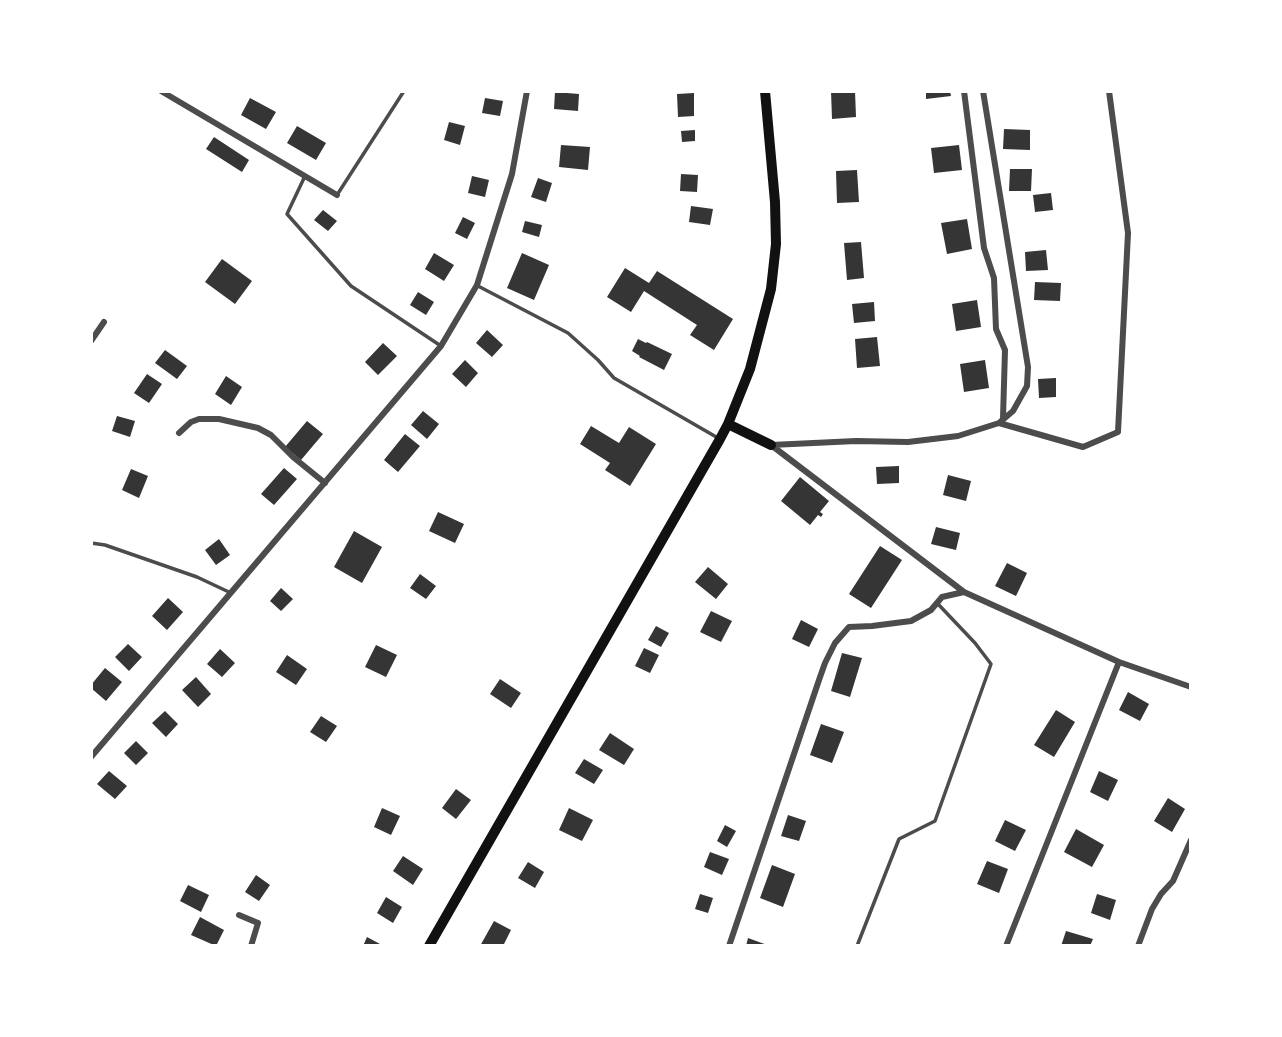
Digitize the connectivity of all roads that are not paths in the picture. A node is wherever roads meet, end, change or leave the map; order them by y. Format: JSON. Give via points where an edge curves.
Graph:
{"nodes":[{"id":1,"x":161,"y":91,"type":"edge"},
{"id":2,"x":404,"y":91,"type":"edge"},
{"id":3,"x":527,"y":91,"type":"edge"},
{"id":4,"x":765,"y":91,"type":"edge"},
{"id":5,"x":964,"y":91,"type":"edge"},
{"id":6,"x":983,"y":91,"type":"edge"},
{"id":7,"x":1109,"y":91,"type":"edge"},
{"id":8,"x":305,"y":176,"type":"junction"},
{"id":9,"x":337,"y":195,"type":"joint"},
{"id":10,"x":477,"y":285,"type":"junction"},
{"id":11,"x":104,"y":322,"type":"dead end"},
{"id":12,"x":91,"y":341,"type":"edge"},
{"id":13,"x":441,"y":346,"type":"junction"},
{"id":14,"x":1001,"y":421,"type":"junction"},
{"id":15,"x":728,"y":424,"type":"junction"},
{"id":16,"x":179,"y":433,"type":"dead end"},
{"id":17,"x":720,"y":439,"type":"junction"},
{"id":18,"x":771,"y":445,"type":"junction"},
{"id":19,"x":325,"y":483,"type":"junction"},
{"id":20,"x":91,"y":543,"type":"edge"},
{"id":21,"x":964,"y":592,"type":"junction"},
{"id":22,"x":231,"y":593,"type":"junction"},
{"id":23,"x":937,"y":603,"type":"junction"},
{"id":24,"x":1119,"y":662,"type":"junction"},
{"id":25,"x":1191,"y":687,"type":"edge"},
{"id":26,"x":91,"y":757,"type":"edge"},
{"id":27,"x":1191,"y":840,"type":"edge"},
{"id":28,"x":239,"y":915,"type":"dead end"},
{"id":29,"x":251,"y":946,"type":"edge"},
{"id":30,"x":429,"y":946,"type":"edge"},
{"id":31,"x":729,"y":946,"type":"edge"},
{"id":32,"x":857,"y":946,"type":"edge"},
{"id":33,"x":1006,"y":946,"type":"edge"},
{"id":34,"x":1138,"y":946,"type":"edge"}],
"edges":[{"from":1,"to":8,"type":"street"},
{"from":2,"to":9,"type":"lane"},
{"from":3,"to":10,"type":"street","via":[[512,174]]},
{"from":4,"to":15,"type":"highway","via":[[776,244],[771,289],[750,369]]},
{"from":5,"to":14,"type":"street","via":[[984,248],[994,278],[996,329],[1005,350]]},
{"from":6,"to":14,"type":"street","via":[[1028,367],[1027,386],[1013,411]]},
{"from":7,"to":14,"type":"street","via":[[1128,233],[1118,432],[1083,447]]},
{"from":8,"to":9,"type":"street"},
{"from":8,"to":13,"type":"lane","via":[[287,214],[351,286]]},
{"from":10,"to":13,"type":"street"},
{"from":10,"to":17,"type":"lane","via":[[568,333],[614,378]]},
{"from":11,"to":12,"type":"street"},
{"from":13,"to":19,"type":"street"},
{"from":14,"to":18,"type":"street","via":[[958,436],[908,442]]},
{"from":15,"to":17,"type":"highway"},
{"from":15,"to":18,"type":"highway"},
{"from":16,"to":19,"type":"street","via":[[199,419],[258,428]]},
{"from":17,"to":30,"type":"highway"},
{"from":18,"to":21,"type":"street"},
{"from":19,"to":22,"type":"street"},
{"from":20,"to":22,"type":"lane","via":[[197,577]]},
{"from":21,"to":23,"type":"street","via":[[942,597]]},
{"from":21,"to":24,"type":"street"},
{"from":22,"to":26,"type":"street"},
{"from":23,"to":31,"type":"street","via":[[911,621],[849,626],[835,643]]},
{"from":23,"to":32,"type":"lane","via":[[991,664],[934,821],[899,839]]},
{"from":24,"to":25,"type":"street"},
{"from":24,"to":33,"type":"street"},
{"from":27,"to":34,"type":"street","via":[[1174,881],[1152,909]]},
{"from":28,"to":29,"type":"street","via":[[258,923]]}]}
